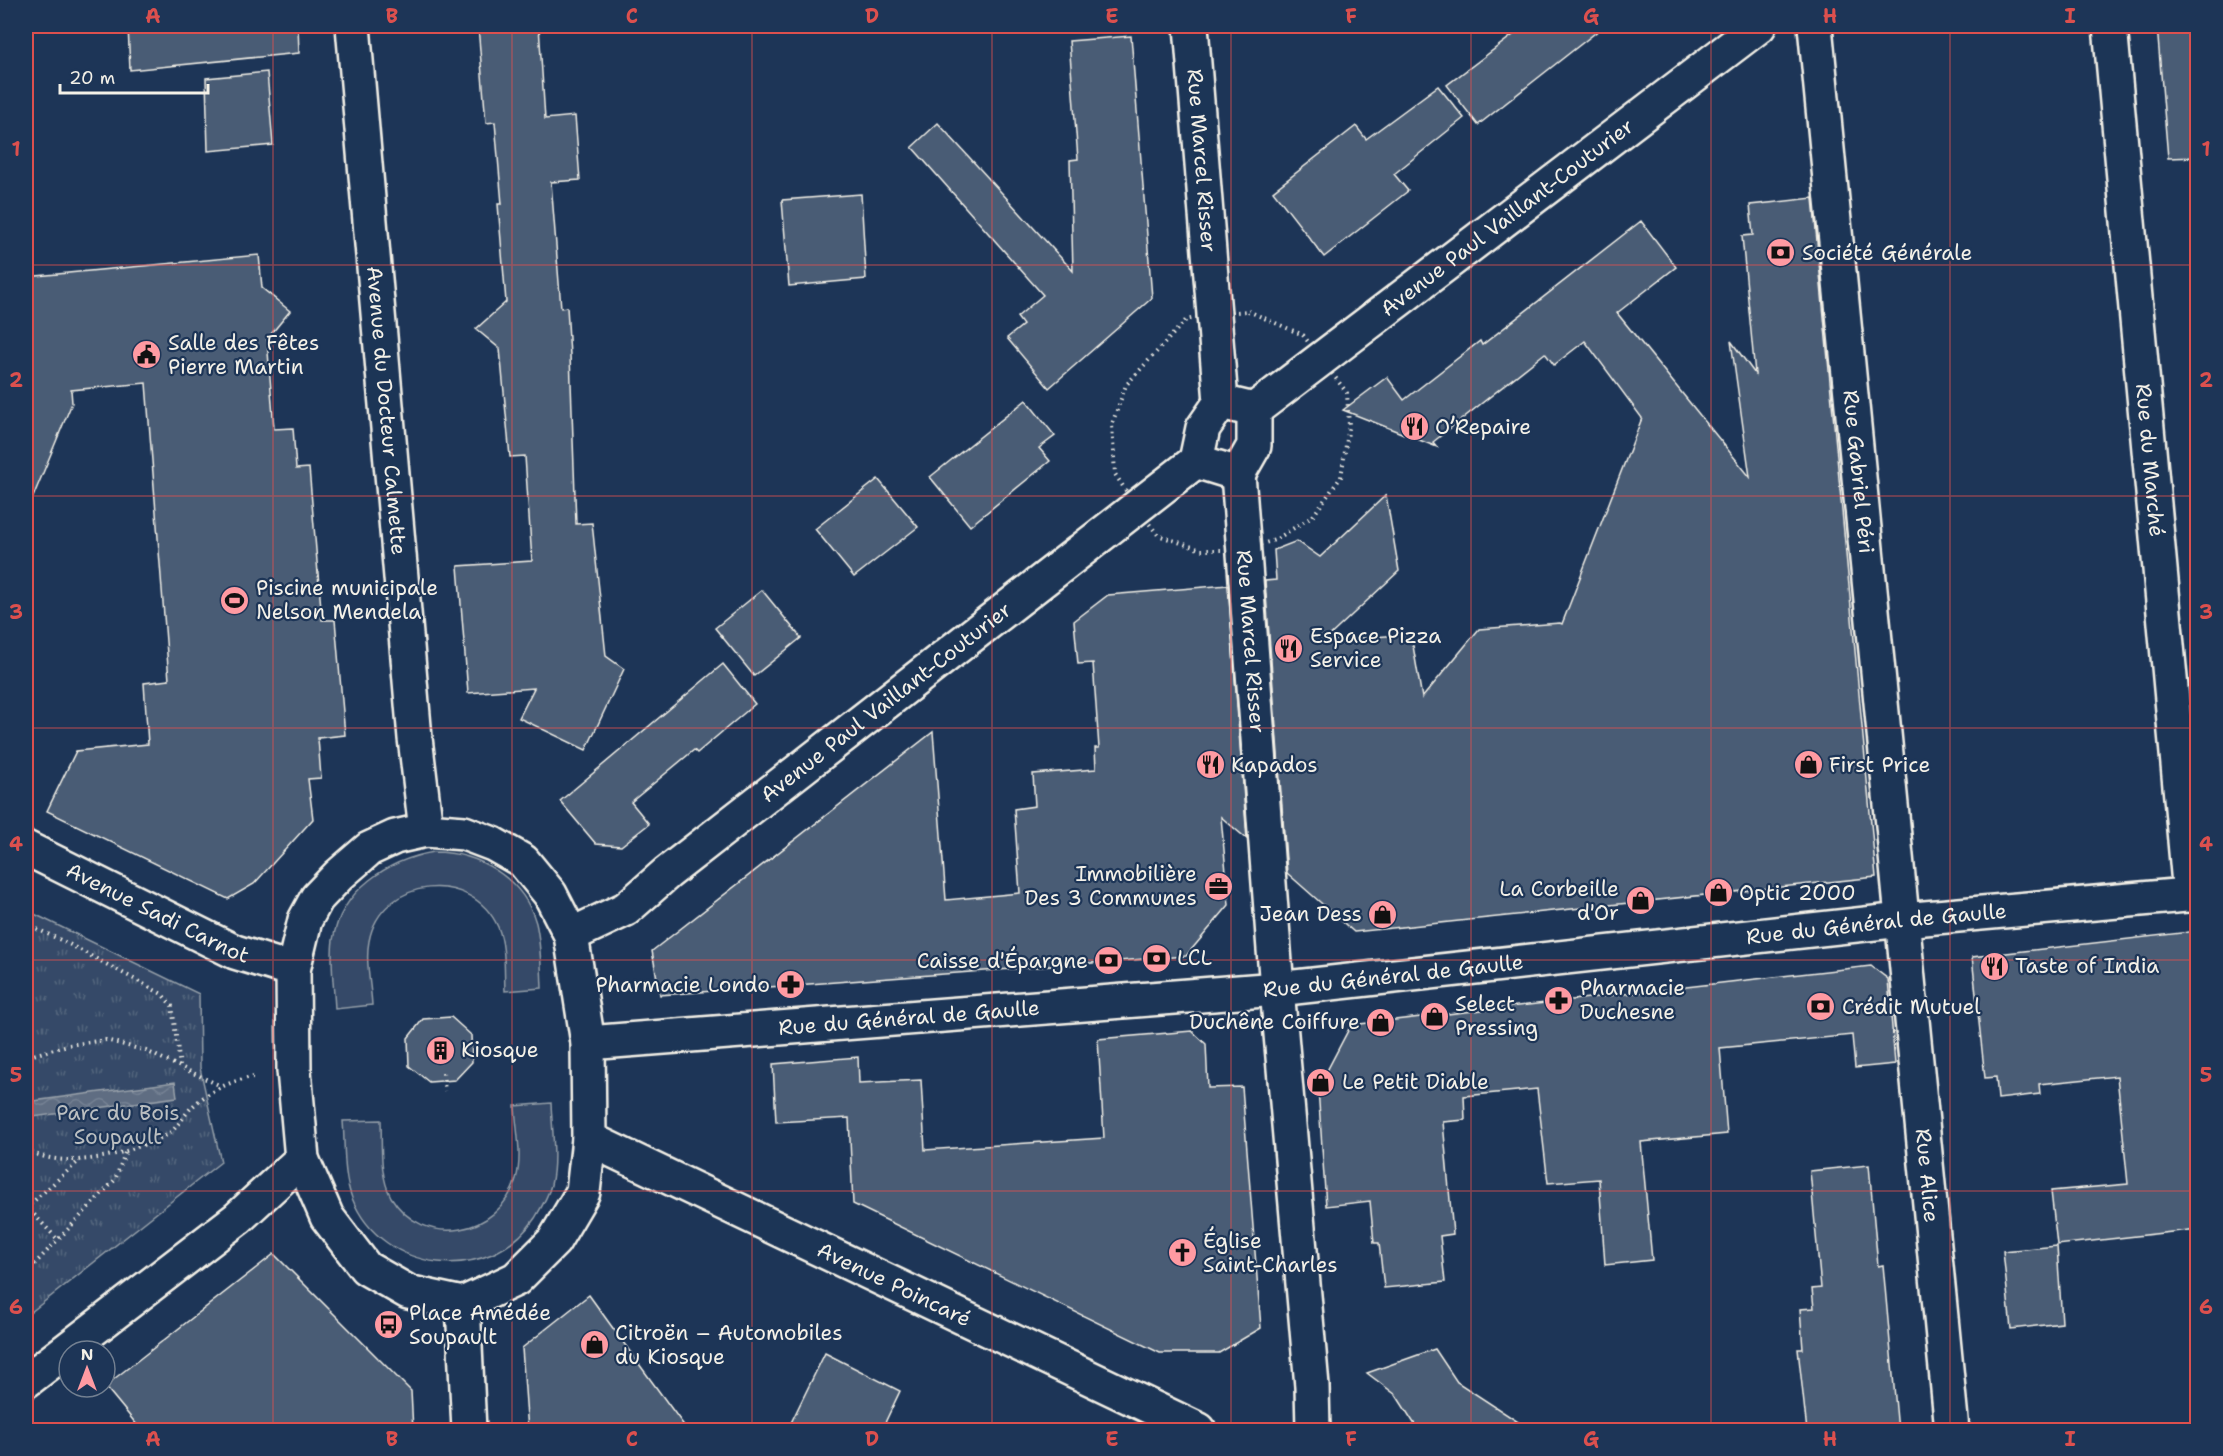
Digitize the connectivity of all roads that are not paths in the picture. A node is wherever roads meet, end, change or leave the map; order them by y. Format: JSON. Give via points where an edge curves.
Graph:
{"nodes":[{"id":1,"x":353,"y":26,"type":"edge"},
{"id":2,"x":1191,"y":26,"type":"edge"},
{"id":3,"x":1759,"y":26,"type":"edge"},
{"id":4,"x":1815,"y":26,"type":"edge"},
{"id":5,"x":2110,"y":26,"type":"edge"},
{"id":6,"x":1221,"y":402,"type":"junction"},
{"id":7,"x":1254,"y":410,"type":"junction"},
{"id":8,"x":1196,"y":461,"type":"junction"},
{"id":9,"x":1238,"y":474,"type":"junction"},
{"id":10,"x":426,"y":830,"type":"junction"},
{"id":11,"x":26,"y":848,"type":"edge"},
{"id":12,"x":2194,"y":894,"type":"edge"},
{"id":13,"x":1902,"y":920,"type":"junction"},
{"id":14,"x":571,"y":935,"type":"junction"},
{"id":15,"x":293,"y":970,"type":"junction"},
{"id":16,"x":1277,"y":989,"type":"junction"},
{"id":17,"x":588,"y":1043,"type":"junction"},
{"id":18,"x":589,"y":1139,"type":"junction"},
{"id":19,"x":302,"y":1159,"type":"junction"},
{"id":20,"x":463,"y":1304,"type":"junction"},
{"id":21,"x":26,"y":1382,"type":"edge"},
{"id":22,"x":469,"y":1431,"type":"edge"},
{"id":23,"x":1199,"y":1431,"type":"edge"},
{"id":24,"x":1313,"y":1431,"type":"edge"},
{"id":25,"x":1952,"y":1431,"type":"edge"}],
"edges":[{"from":1,"to":10,"type":"street","name":"Avenue du Docteur Calmette"},
{"from":2,"to":6,"type":"street","name":"Rue Marcel Risser"},
{"from":3,"to":7,"type":"street","name":"Avenue Paul Vaillant-Couturier"},
{"from":4,"to":13,"type":"street","name":"Rue Gabriel Péri"},
{"from":5,"to":12,"type":"street","name":"Rue du Marché"},
{"from":6,"to":7,"type":"street"},
{"from":6,"to":8,"type":"street","via":[[1203,428]]},
{"from":7,"to":9,"type":"street","via":[[1254,446]]},
{"from":8,"to":9,"type":"street"},
{"from":8,"to":14,"type":"street","name":"Avenue Paul Vaillant-Couturier","via":[[626,909]]},
{"from":9,"to":16,"type":"street","name":"Rue Marcel Risser"},
{"from":10,"to":14,"type":"street","via":[[464,833],[523,861],[550,894]]},
{"from":10,"to":15,"type":"street","via":[[395,837],[369,849],[324,890],[305,920]]},
{"from":11,"to":15,"type":"street","name":"Avenue Sadi Carnot","via":[[235,951]]},
{"from":12,"to":13,"type":"street","name":"Rue du Général de Gaulle"},
{"from":13,"to":16,"type":"street","name":"Rue du Général de Gaulle"},
{"from":13,"to":25,"type":"street","name":"Rue Alice"},
{"from":14,"to":17,"type":"street"},
{"from":15,"to":19,"type":"street","via":[[294,1070]]},
{"from":16,"to":17,"type":"street","name":"Rue du Général de Gaulle"},
{"from":16,"to":24,"type":"street","name":"Rue Marcel Risser"},
{"from":17,"to":18,"type":"street"},
{"from":18,"to":20,"type":"street","via":[[583,1192],[554,1241],[516,1279]]},
{"from":18,"to":23,"type":"street","name":"Avenue Poincaré"},
{"from":19,"to":20,"type":"street","via":[[327,1217],[366,1268],[408,1292]]},
{"from":19,"to":21,"type":"street","via":[[238,1218]]},
{"from":20,"to":22,"type":"street"}]}
